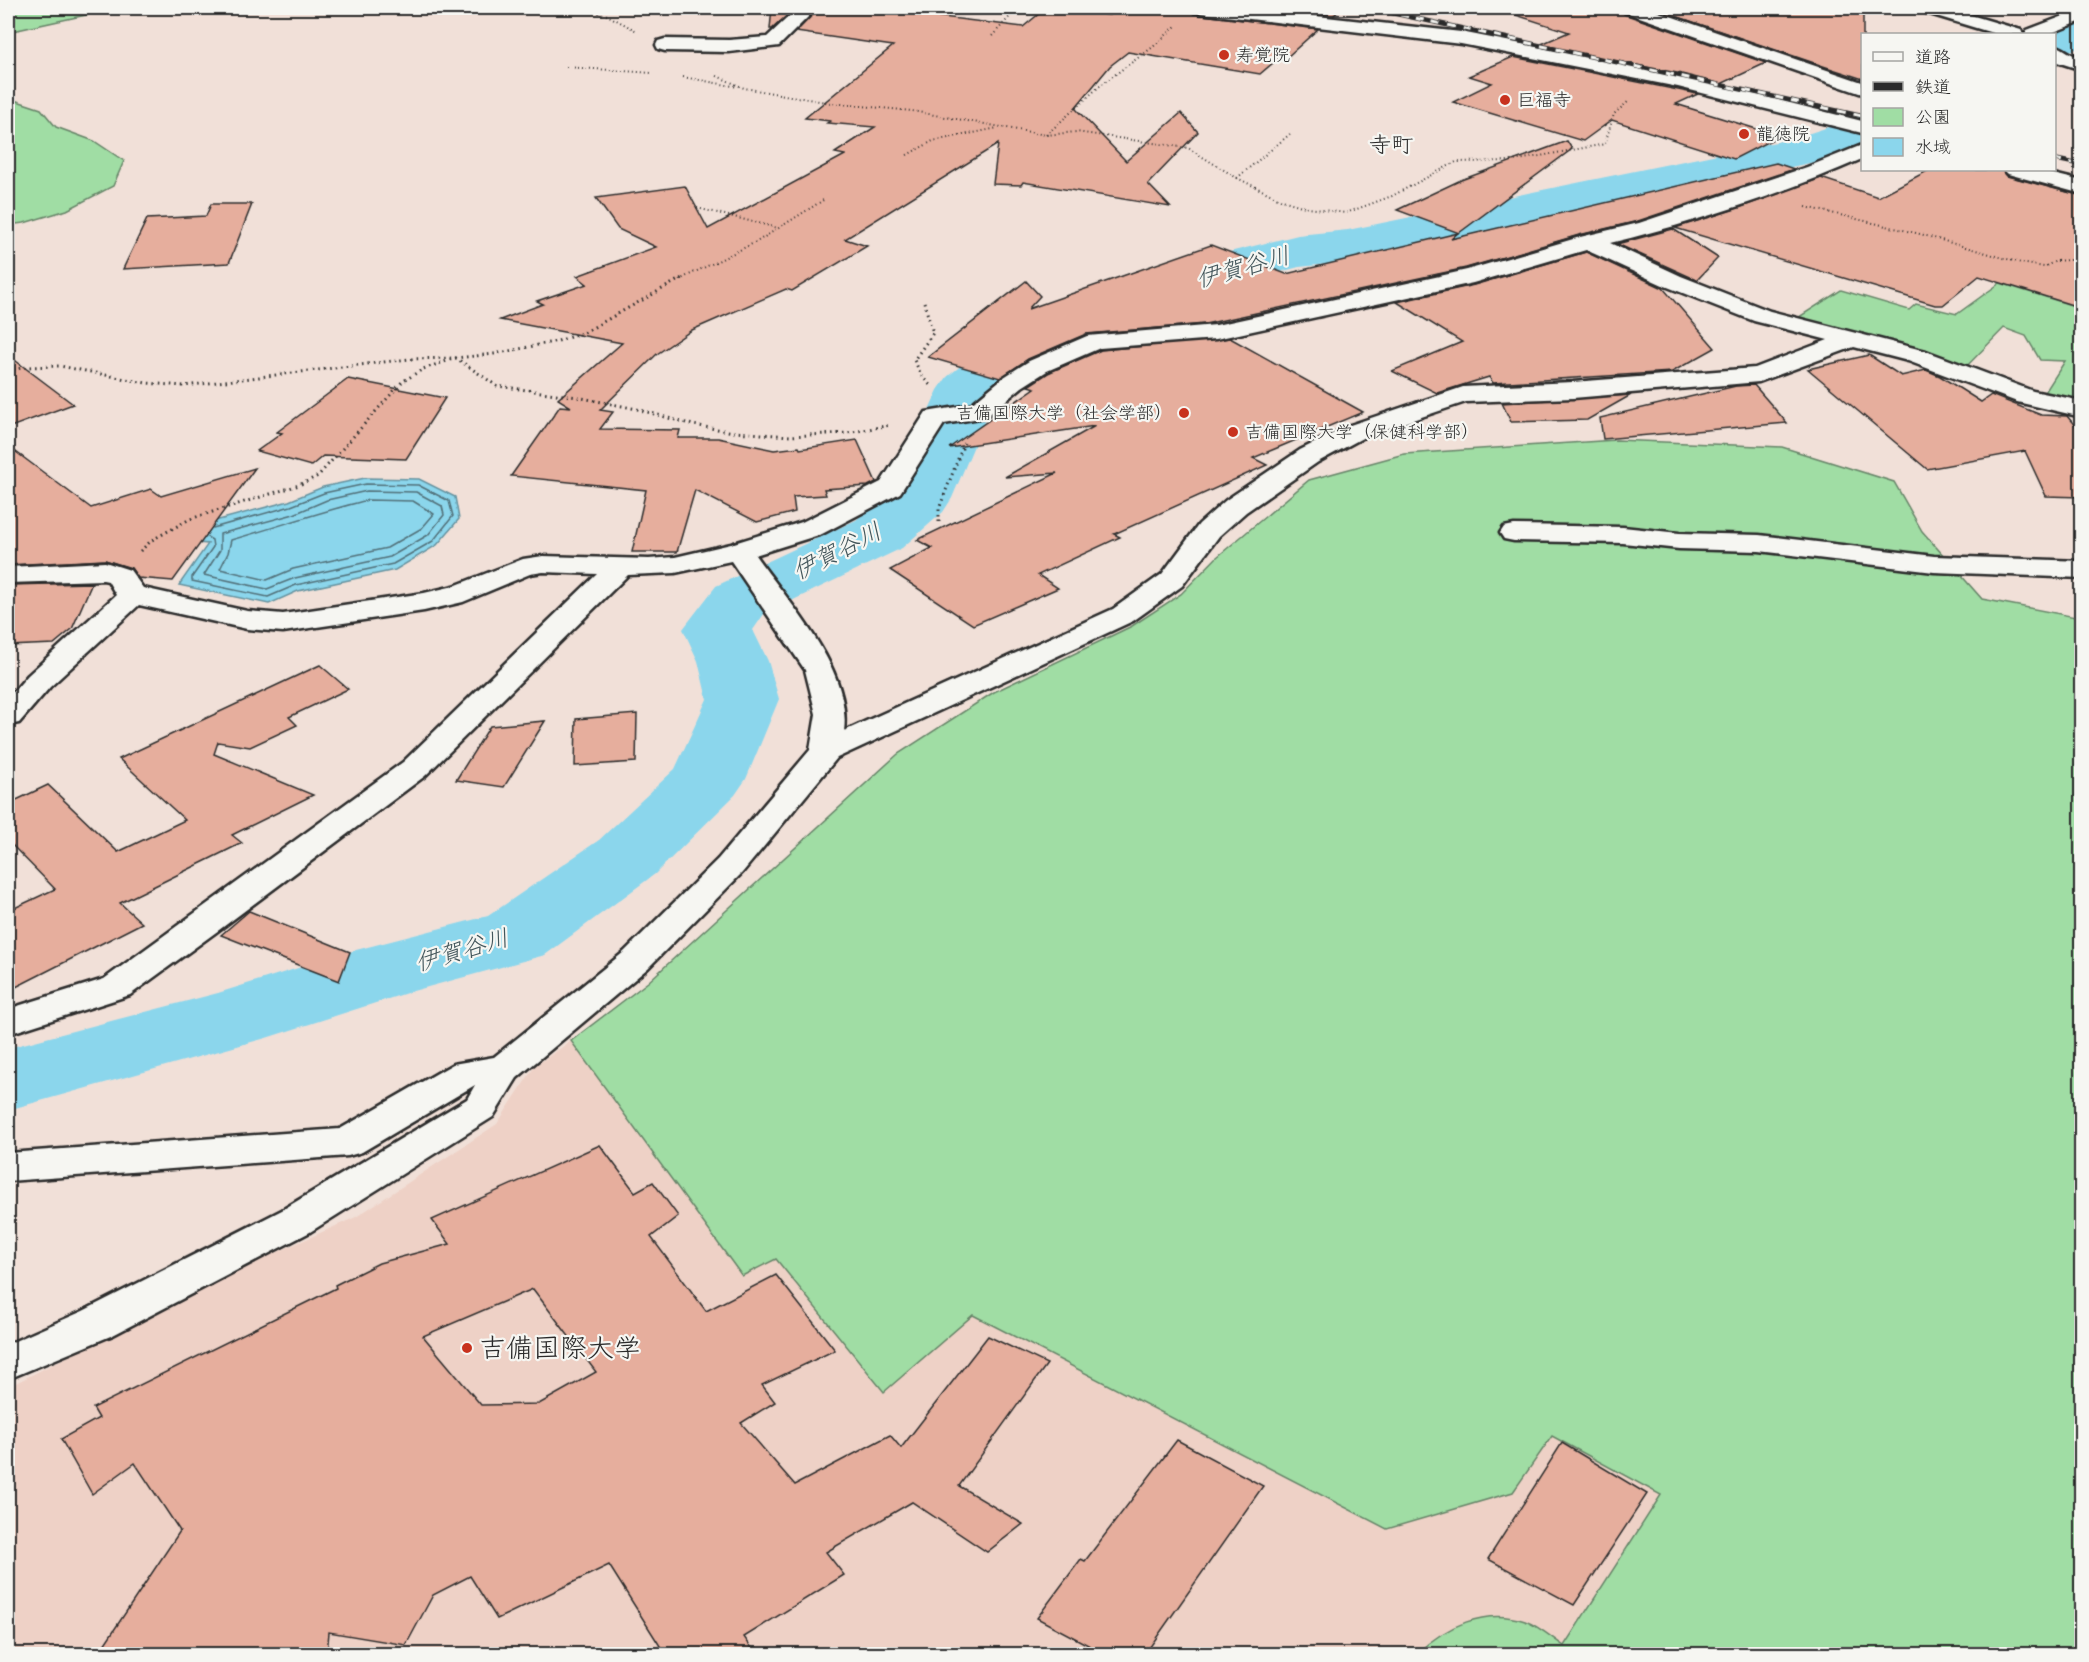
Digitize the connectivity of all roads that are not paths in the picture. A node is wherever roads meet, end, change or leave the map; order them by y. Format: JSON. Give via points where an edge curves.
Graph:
{"nodes":[{"id":1,"x":808,"y":8,"type":"edge"},
{"id":2,"x":1200,"y":8,"type":"edge"},
{"id":3,"x":1631,"y":8,"type":"edge"},
{"id":4,"x":1929,"y":8,"type":"edge"},
{"id":5,"x":2082,"y":14,"type":"edge"},
{"id":6,"x":2011,"y":33,"type":"edge"},
{"id":7,"x":2036,"y":33,"type":"edge"},
{"id":8,"x":664,"y":45,"type":"road end"},
{"id":9,"x":2082,"y":45,"type":"edge"},
{"id":10,"x":2057,"y":54,"type":"edge"},
{"id":11,"x":2082,"y":64,"type":"edge"},
{"id":12,"x":1861,"y":87,"type":"edge"},
{"id":13,"x":1855,"y":121,"type":"edge"},
{"id":14,"x":1861,"y":153,"type":"edge"},
{"id":15,"x":2019,"y":171,"type":"edge"},
{"id":16,"x":2082,"y":188,"type":"edge"},
{"id":17,"x":1588,"y":242,"type":"junction"},
{"id":18,"x":1854,"y":339,"type":"junction"},
{"id":19,"x":2082,"y":410,"type":"edge"},
{"id":20,"x":1514,"y":533,"type":"dead end"},
{"id":21,"x":742,"y":557,"type":"junction"},
{"id":22,"x":621,"y":566,"type":"junction"},
{"id":23,"x":2082,"y":570,"type":"edge"},
{"id":24,"x":8,"y":575,"type":"edge"},
{"id":25,"x":127,"y":585,"type":"junction"},
{"id":26,"x":8,"y":716,"type":"edge"},
{"id":27,"x":826,"y":751,"type":"junction"},
{"id":28,"x":8,"y":1022,"type":"edge"},
{"id":29,"x":504,"y":1069,"type":"junction"},
{"id":30,"x":8,"y":1167,"type":"edge"},
{"id":31,"x":8,"y":1362,"type":"edge"}],
"edges":[{"from":1,"to":8,"type":"street","via":[[772,42]]},
{"from":2,"to":13,"type":"street","via":[[1461,38]]},
{"from":3,"to":12,"type":"street"},
{"from":4,"to":6,"type":"street"},
{"from":5,"to":7,"type":"street"},
{"from":9,"to":10,"type":"street"},
{"from":10,"to":11,"type":"street"},
{"from":14,"to":17,"type":"street","via":[[1757,192],[1646,228]]},
{"from":15,"to":16,"type":"street"},
{"from":17,"to":18,"type":"street","via":[[1762,316]]},
{"from":17,"to":21,"type":"street","via":[[1473,276],[1320,312],[1216,332],[1096,341],[1038,366],[977,412],[935,417],[891,487],[812,528]]},
{"from":18,"to":19,"type":"street","via":[[1917,356],[2026,397]]},
{"from":18,"to":27,"type":"street","via":[[1759,375],[1463,395],[1359,430],[1309,456],[1236,506],[1209,530],[1172,580],[1123,615]]},
{"from":20,"to":23,"type":"street","via":[[1759,543],[1934,564]]},
{"from":21,"to":22,"type":"street","via":[[675,565]]},
{"from":21,"to":27,"type":"street","via":[[820,670],[831,714]]},
{"from":22,"to":25,"type":"street","via":[[523,567],[463,593],[424,602],[284,622],[247,620]]},
{"from":22,"to":28,"type":"street","via":[[414,768],[273,873],[117,987]]},
{"from":24,"to":25,"type":"street","via":[[105,571]]},
{"from":25,"to":26,"type":"street"},
{"from":27,"to":29,"type":"street","via":[[730,866],[636,960]]},
{"from":29,"to":30,"type":"street","via":[[466,1073],[348,1142]]},
{"from":29,"to":31,"type":"street","via":[[480,1108],[296,1221],[98,1323]]}]}
